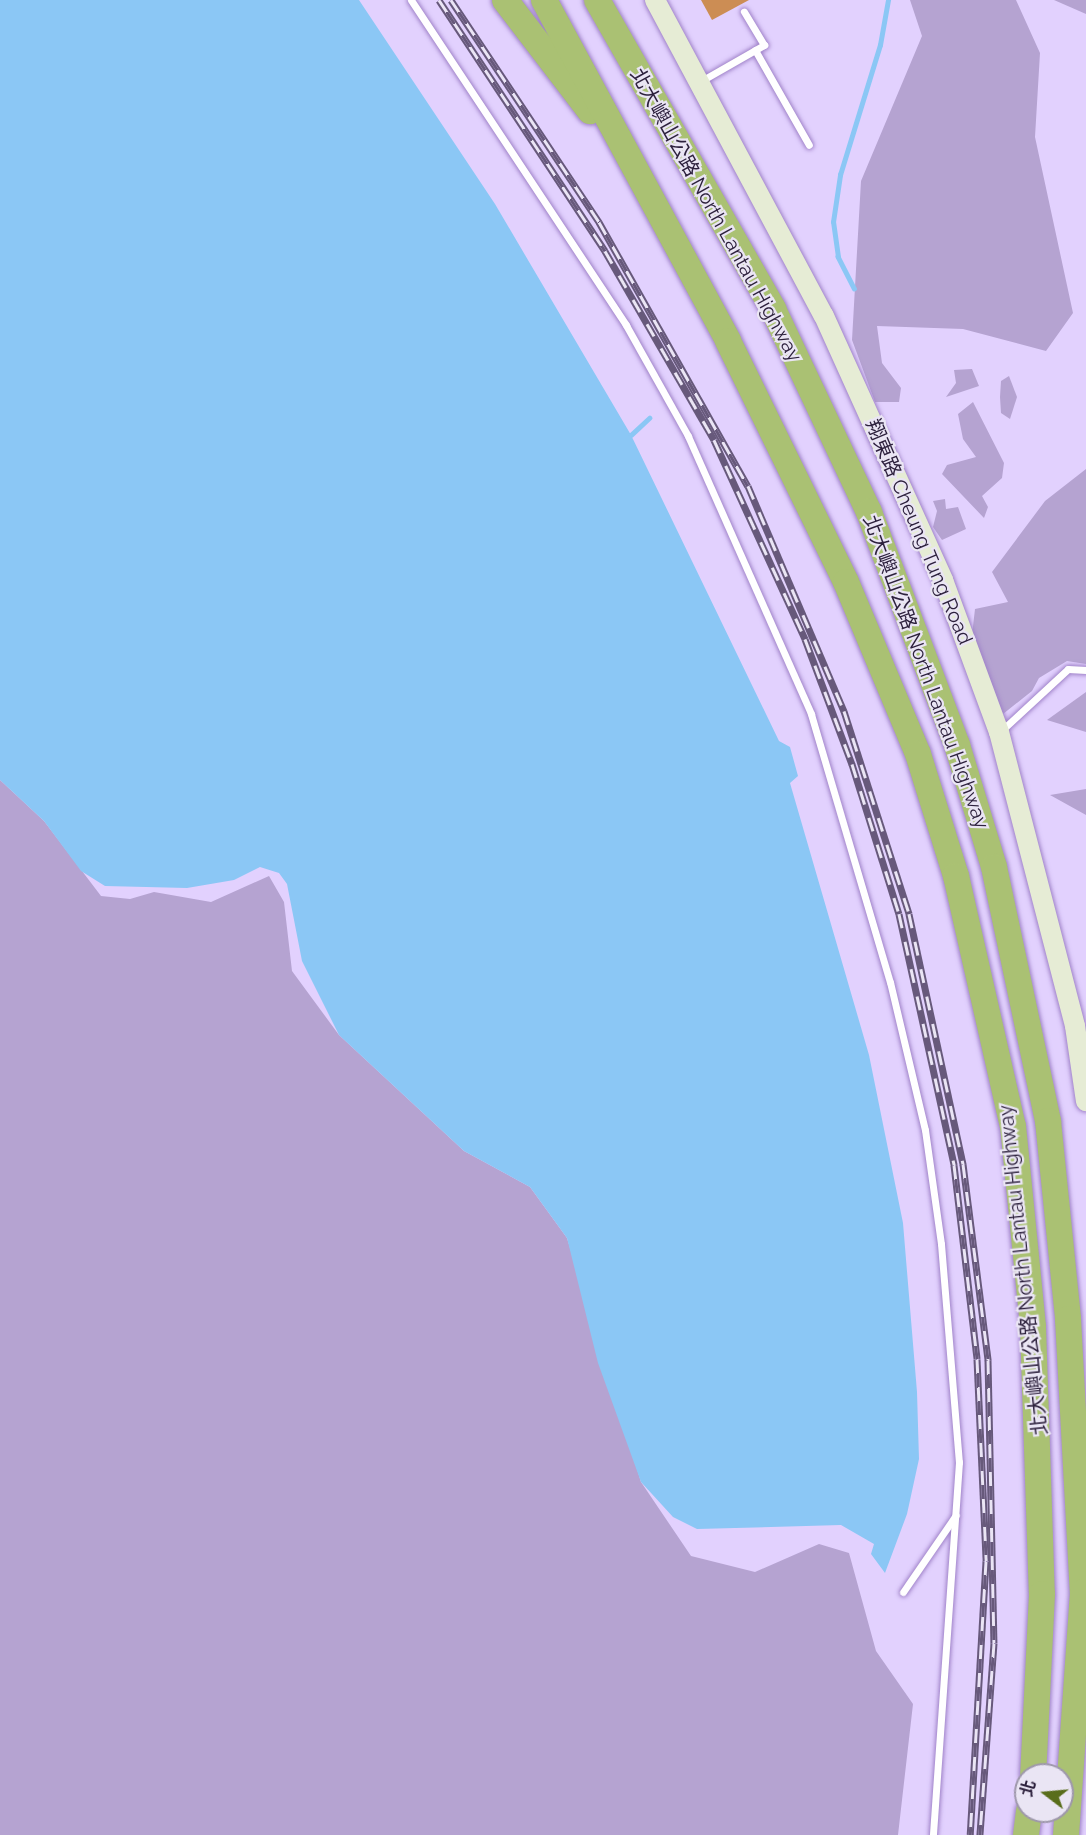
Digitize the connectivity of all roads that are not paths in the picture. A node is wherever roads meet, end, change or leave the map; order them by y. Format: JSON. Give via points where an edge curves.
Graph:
{"nodes":[{"id":1,"x":411,"y":0,"type":"edge"},
{"id":2,"x":505,"y":0,"type":"edge"},
{"id":3,"x":544,"y":0,"type":"edge"},
{"id":4,"x":597,"y":0,"type":"edge"},
{"id":5,"x":655,"y":0,"type":"edge"},
{"id":6,"x":744,"y":12,"type":"dead end"},
{"id":7,"x":755,"y":50,"type":"junction"},
{"id":8,"x":699,"y":83,"type":"junction"},
{"id":9,"x":808,"y":145,"type":"dead end"},
{"id":10,"x":619,"y":146,"type":"junction"},
{"id":11,"x":1086,"y":670,"type":"edge"},
{"id":12,"x":999,"y":732,"type":"junction"},
{"id":13,"x":1086,"y":1101,"type":"edge"},
{"id":14,"x":956,"y":1515,"type":"junction"},
{"id":15,"x":903,"y":1592,"type":"dead end"},
{"id":16,"x":1033,"y":1763,"type":"edge"},
{"id":17,"x":933,"y":1835,"type":"edge"},
{"id":18,"x":1066,"y":1835,"type":"edge"}],
"edges":[{"from":1,"to":14,"type":"lane","via":[[632,335],[736,535],[811,714],[890,982],[925,1130],[958,1450]]},
{"from":2,"to":10,"type":"highway"},
{"from":3,"to":10,"type":"highway","name":"北大嶼山公路 North Lantau Highway"},
{"from":4,"to":18,"type":"highway","name":"北大嶼山公路 North Lantau Highway","via":[[773,309],[869,512],[957,746],[994,867],[1048,1121],[1068,1319],[1083,1592]]},
{"from":5,"to":8,"type":"main road","name":"翔東路 Cheung Tung Road"},
{"from":6,"to":7,"type":"lane","via":[[764,45]]},
{"from":7,"to":8,"type":"lane"},
{"from":7,"to":9,"type":"lane"},
{"from":8,"to":12,"type":"main road","name":"翔東路 Cheung Tung Road","via":[[824,316],[904,486]]},
{"from":10,"to":16,"type":"highway","name":"北大嶼山公路 North Lantau Highway","via":[[728,341],[841,571],[918,754],[956,876],[1013,1126],[1033,1327],[1042,1594]]},
{"from":11,"to":12,"type":"lane","via":[[1068,669]]},
{"from":12,"to":13,"type":"main road","name":"翔東路 Cheung Tung Road","via":[[1075,1026]]},
{"from":14,"to":15,"type":"lane"},
{"from":14,"to":17,"type":"lane"}]}
